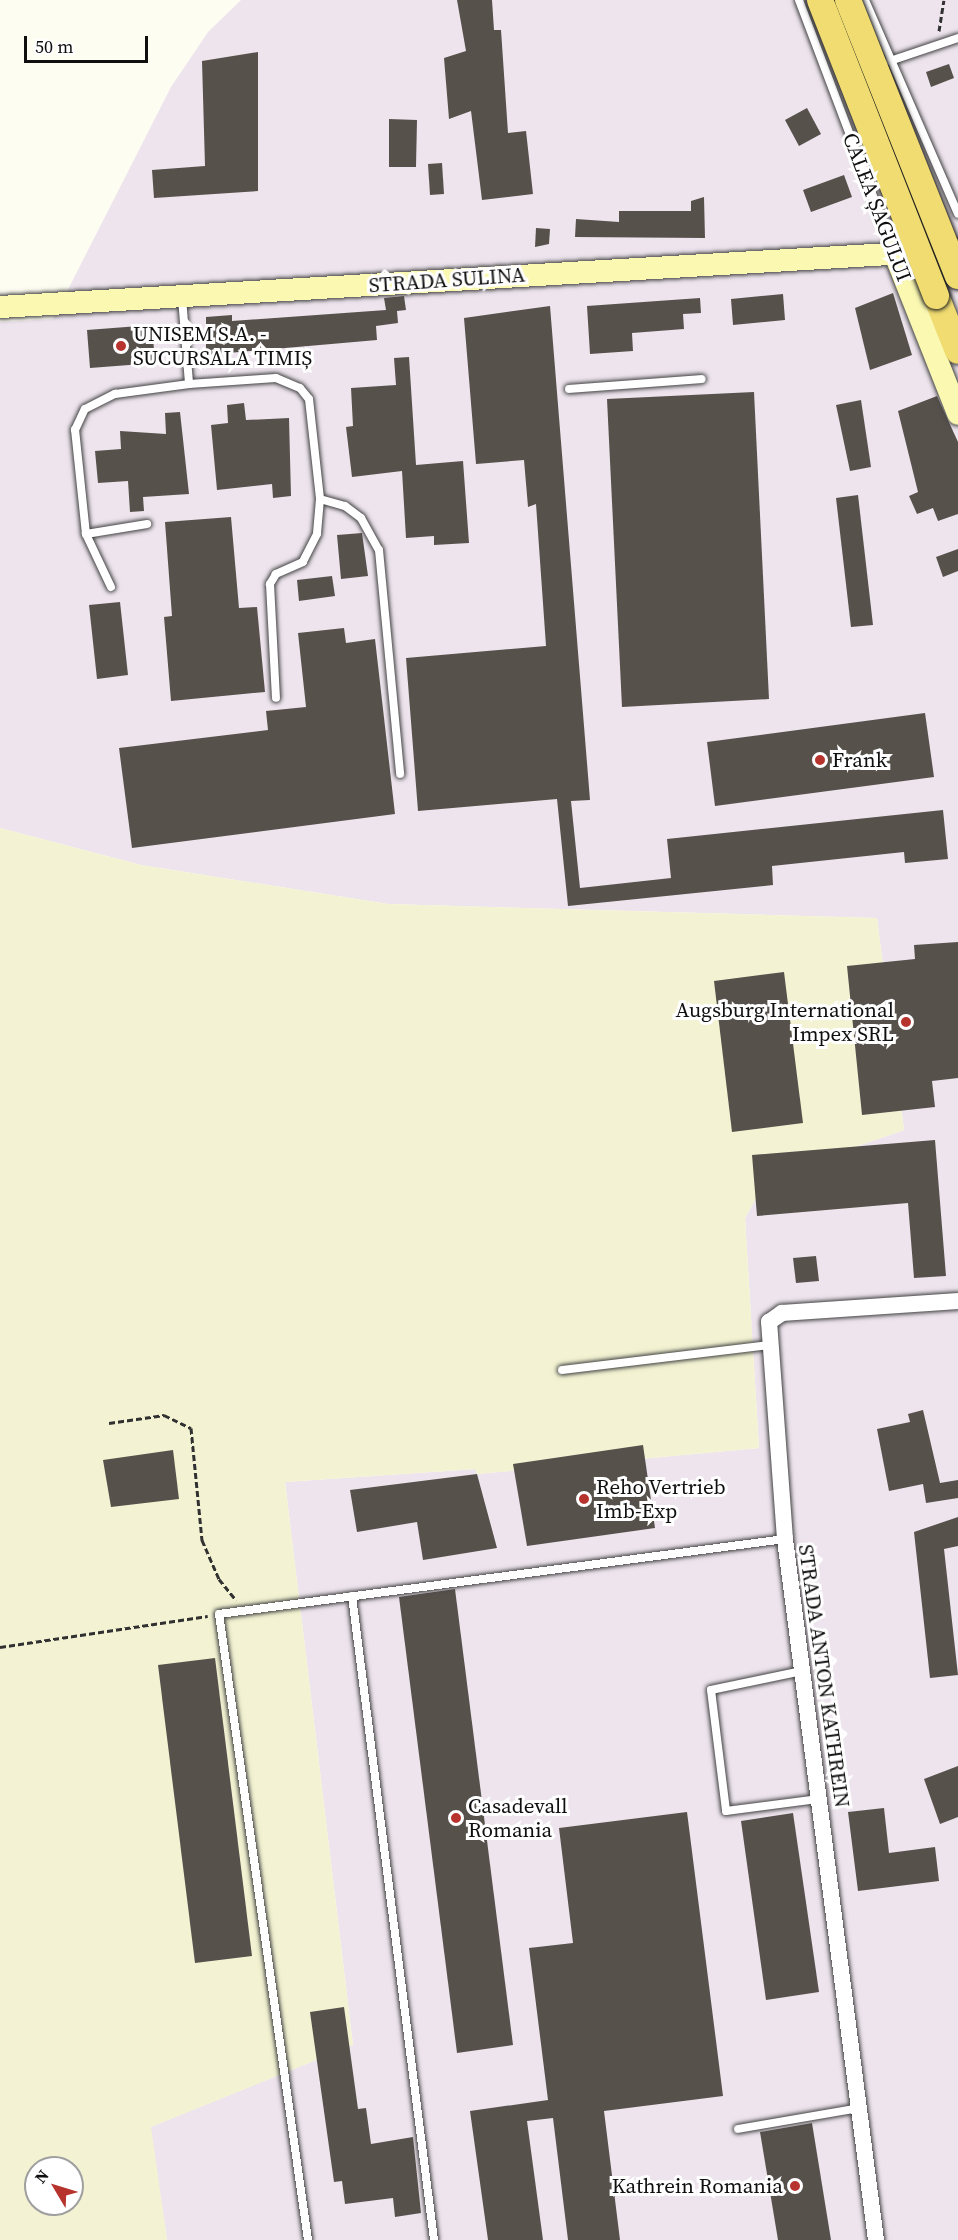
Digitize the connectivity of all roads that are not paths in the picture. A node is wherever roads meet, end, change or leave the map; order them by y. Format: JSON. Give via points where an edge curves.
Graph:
{"nodes":[{"id":1,"x":799,"y":0,"type":"edge"},
{"id":2,"x":820,"y":0,"type":"edge"},
{"id":3,"x":848,"y":0,"type":"edge"},
{"id":4,"x":865,"y":0,"type":"edge"},
{"id":5,"x":958,"y":38,"type":"edge"},
{"id":6,"x":890,"y":61,"type":"junction"},
{"id":7,"x":958,"y":214,"type":"edge"},
{"id":8,"x":958,"y":250,"type":"edge"},
{"id":9,"x":894,"y":252,"type":"junction"},
{"id":10,"x":958,"y":276,"type":"edge"},
{"id":11,"x":182,"y":297,"type":"junction"},
{"id":12,"x":0,"y":307,"type":"edge"},
{"id":13,"x":958,"y":351,"type":"edge"},
{"id":14,"x":702,"y":379,"type":"dead end"},
{"id":15,"x":189,"y":384,"type":"junction"},
{"id":16,"x":569,"y":389,"type":"dead end"},
{"id":17,"x":958,"y":414,"type":"edge"},
{"id":18,"x":320,"y":499,"type":"junction"},
{"id":19,"x":147,"y":524,"type":"dead end"},
{"id":20,"x":86,"y":534,"type":"junction"},
{"id":21,"x":111,"y":587,"type":"dead end"},
{"id":22,"x":276,"y":698,"type":"dead end"},
{"id":23,"x":400,"y":774,"type":"dead end"},
{"id":24,"x":958,"y":1300,"type":"edge"},
{"id":25,"x":770,"y":1345,"type":"junction"},
{"id":26,"x":562,"y":1370,"type":"dead end"},
{"id":27,"x":785,"y":1539,"type":"junction"},
{"id":28,"x":352,"y":1596,"type":"junction"},
{"id":29,"x":802,"y":1671,"type":"junction"},
{"id":30,"x":819,"y":1799,"type":"junction"},
{"id":31,"x":859,"y":2109,"type":"junction"},
{"id":32,"x":738,"y":2129,"type":"dead end"},
{"id":33,"x":308,"y":2240,"type":"edge"},
{"id":34,"x":435,"y":2240,"type":"edge"},
{"id":35,"x":876,"y":2240,"type":"edge"}],
"edges":[{"from":1,"to":9,"type":"lane","name":"CALEA ȘAGULUI"},
{"from":2,"to":13,"type":"main road","name":"CALEA ȘAGULUI","bridge":true},
{"from":3,"to":10,"type":"main road","bridge":true},
{"from":4,"to":6,"type":"lane"},
{"from":5,"to":6,"type":"lane"},
{"from":6,"to":7,"type":"lane"},
{"from":8,"to":9,"type":"street","name":"STRADA SULINA"},
{"from":9,"to":11,"type":"street","name":"STRADA SULINA"},
{"from":9,"to":17,"type":"street","name":"CALEA ȘAGULUI"},
{"from":11,"to":12,"type":"street","name":"STRADA SULINA"},
{"from":11,"to":15,"type":"lane"},
{"from":14,"to":16,"type":"lane"},
{"from":15,"to":18,"type":"lane","via":[[276,378],[300,388],[309,399]]},
{"from":15,"to":20,"type":"lane","via":[[115,394],[85,409],[75,430]]},
{"from":18,"to":22,"type":"lane","via":[[310,550],[303,562],[276,573],[270,584]]},
{"from":18,"to":23,"type":"lane","via":[[345,506],[361,518],[379,550]]},
{"from":19,"to":20,"type":"lane"},
{"from":20,"to":21,"type":"lane"},
{"from":24,"to":25,"type":"street","via":[[782,1312],[769,1322]]},
{"from":25,"to":26,"type":"lane"},
{"from":25,"to":27,"type":"street"},
{"from":27,"to":28,"type":"lane","name":"STRADA ANTON KATHREIN"},
{"from":27,"to":29,"type":"street","name":"STRADA ANTON KATHREIN"},
{"from":28,"to":33,"type":"lane","name":"STRADA ANTON KATHREIN","via":[[219,1614]]},
{"from":28,"to":34,"type":"lane"},
{"from":29,"to":30,"type":"street","name":"STRADA ANTON KATHREIN"},
{"from":29,"to":30,"type":"lane","via":[[711,1690],[726,1811]]},
{"from":30,"to":31,"type":"street","name":"STRADA ANTON KATHREIN"},
{"from":31,"to":32,"type":"lane"},
{"from":31,"to":35,"type":"street","name":"STRADA ANTON KATHREIN"}]}
